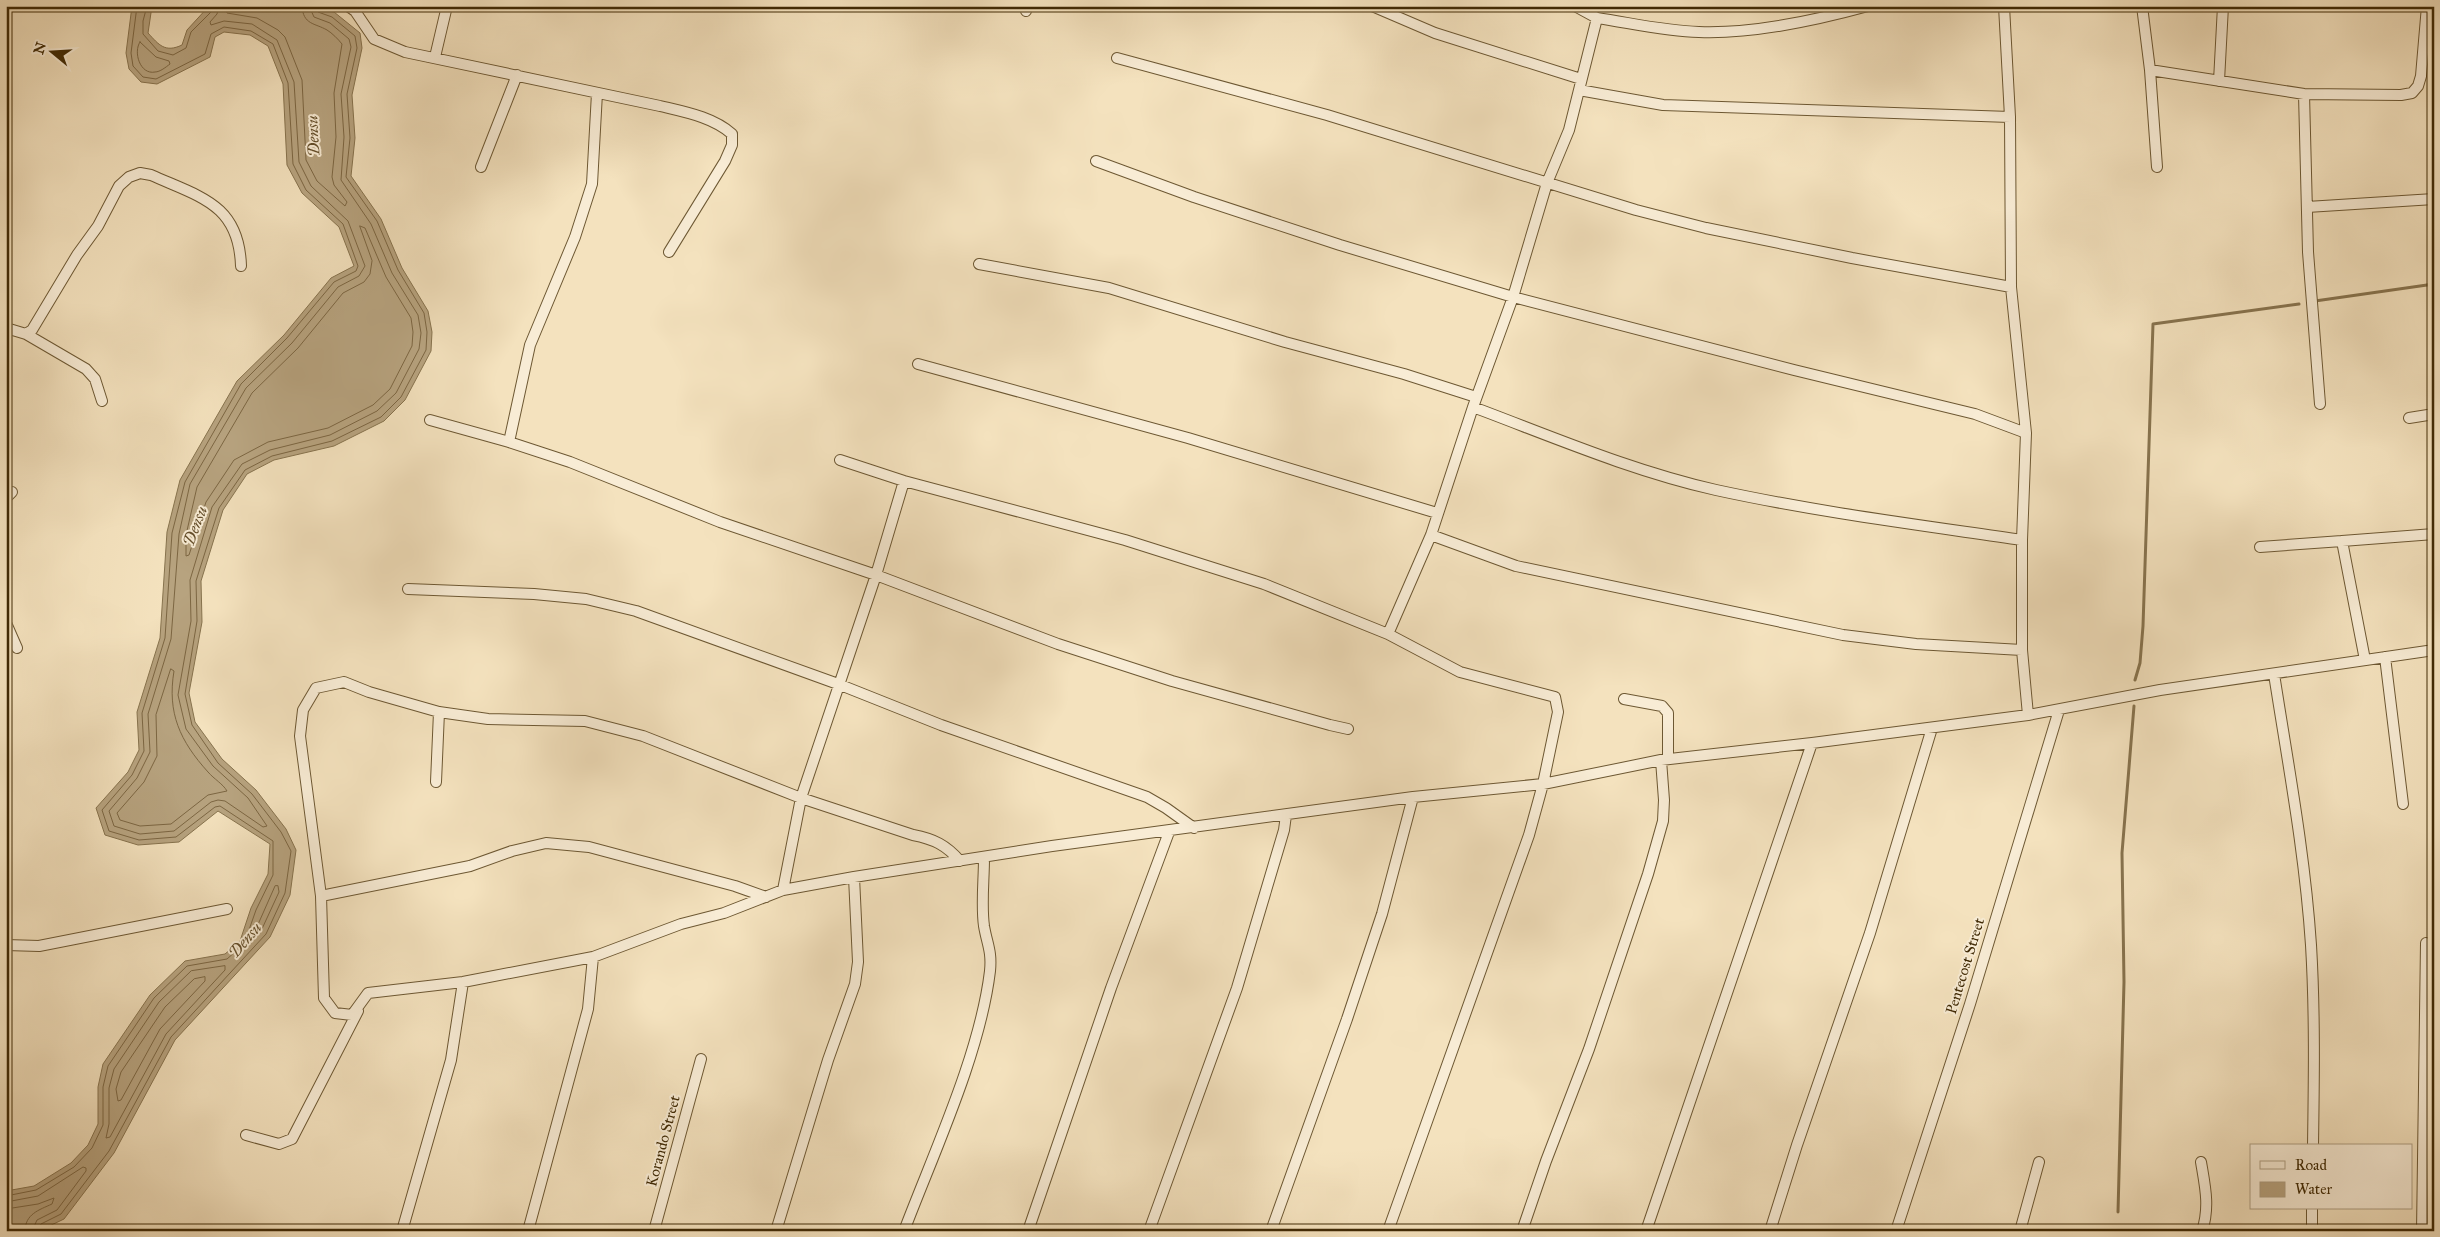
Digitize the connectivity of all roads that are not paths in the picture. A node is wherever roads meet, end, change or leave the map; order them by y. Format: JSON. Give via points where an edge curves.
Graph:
{"nodes":[{"id":1,"x":348,"y":6,"type":"edge"},
{"id":2,"x":447,"y":6,"type":"edge"},
{"id":3,"x":1372,"y":6,"type":"edge"},
{"id":4,"x":1575,"y":6,"type":"edge"},
{"id":5,"x":1868,"y":6,"type":"edge"},
{"id":6,"x":2004,"y":6,"type":"edge"},
{"id":7,"x":2142,"y":6,"type":"edge"},
{"id":8,"x":2223,"y":6,"type":"edge"},
{"id":9,"x":2427,"y":6,"type":"edge"},
{"id":10,"x":1597,"y":18,"type":"junction"},
{"id":11,"x":435,"y":57,"type":"junction"},
{"id":12,"x":1117,"y":58,"type":"dead end"},
{"id":13,"x":2150,"y":70,"type":"junction"},
{"id":14,"x":517,"y":75,"type":"junction"},
{"id":15,"x":1581,"y":78,"type":"junction"},
{"id":16,"x":2219,"y":81,"type":"junction"},
{"id":17,"x":1579,"y":90,"type":"junction"},
{"id":18,"x":597,"y":93,"type":"junction"},
{"id":19,"x":2304,"y":94,"type":"junction"},
{"id":20,"x":2010,"y":117,"type":"junction"},
{"id":21,"x":1096,"y":161,"type":"dead end"},
{"id":22,"x":2157,"y":166,"type":"dead end"},
{"id":23,"x":481,"y":167,"type":"dead end"},
{"id":24,"x":1547,"y":183,"type":"junction"},
{"id":25,"x":2434,"y":199,"type":"edge"},
{"id":26,"x":2307,"y":207,"type":"junction"},
{"id":27,"x":668,"y":252,"type":"dead end"},
{"id":28,"x":979,"y":264,"type":"dead end"},
{"id":29,"x":241,"y":266,"type":"dead end"},
{"id":30,"x":2011,"y":287,"type":"junction"},
{"id":31,"x":1513,"y":297,"type":"junction"},
{"id":32,"x":6,"y":328,"type":"edge"},
{"id":33,"x":26,"y":334,"type":"junction"},
{"id":34,"x":918,"y":364,"type":"dead end"},
{"id":35,"x":102,"y":401,"type":"dead end"},
{"id":36,"x":1474,"y":402,"type":"junction"},
{"id":37,"x":2320,"y":404,"type":"dead end"},
{"id":38,"x":2434,"y":414,"type":"edge"},
{"id":39,"x":2409,"y":418,"type":"dead end"},
{"id":40,"x":430,"y":420,"type":"dead end"},
{"id":41,"x":2026,"y":433,"type":"junction"},
{"id":42,"x":509,"y":442,"type":"junction"},
{"id":43,"x":840,"y":460,"type":"dead end"},
{"id":44,"x":904,"y":481,"type":"junction"},
{"id":45,"x":1437,"y":513,"type":"junction"},
{"id":46,"x":2434,"y":534,"type":"edge"},
{"id":47,"x":1431,"y":535,"type":"junction"},
{"id":48,"x":2022,"y":540,"type":"junction"},
{"id":49,"x":2342,"y":541,"type":"junction"},
{"id":50,"x":2260,"y":547,"type":"dead end"},
{"id":51,"x":876,"y":575,"type":"junction"},
{"id":52,"x":408,"y":589,"type":"dead end"},
{"id":53,"x":6,"y":622,"type":"edge"},
{"id":54,"x":1388,"y":634,"type":"junction"},
{"id":55,"x":17,"y":648,"type":"dead end"},
{"id":56,"x":2022,"y":650,"type":"junction"},
{"id":57,"x":2434,"y":650,"type":"edge"},
{"id":58,"x":2385,"y":657,"type":"junction"},
{"id":59,"x":2365,"y":660,"type":"junction"},
{"id":60,"x":2274,"y":674,"type":"junction"},
{"id":61,"x":838,"y":684,"type":"junction"},
{"id":62,"x":1624,"y":699,"type":"dead end"},
{"id":63,"x":2059,"y":710,"type":"junction"},
{"id":64,"x":439,"y":712,"type":"junction"},
{"id":65,"x":2028,"y":715,"type":"junction"},
{"id":66,"x":1932,"y":728,"type":"junction"},
{"id":67,"x":1348,"y":729,"type":"dead end"},
{"id":68,"x":1812,"y":744,"type":"junction"},
{"id":69,"x":1664,"y":760,"type":"junction"},
{"id":70,"x":436,"y":782,"type":"dead end"},
{"id":71,"x":1543,"y":784,"type":"junction"},
{"id":72,"x":1413,"y":797,"type":"junction"},
{"id":73,"x":801,"y":798,"type":"junction"},
{"id":74,"x":2403,"y":804,"type":"dead end"},
{"id":75,"x":1286,"y":815,"type":"junction"},
{"id":76,"x":1194,"y":828,"type":"junction"},
{"id":77,"x":1169,"y":832,"type":"junction"},
{"id":78,"x":984,"y":858,"type":"junction"},
{"id":79,"x":960,"y":861,"type":"junction"},
{"id":80,"x":854,"y":877,"type":"junction"},
{"id":81,"x":783,"y":890,"type":"junction"},
{"id":82,"x":321,"y":896,"type":"junction"},
{"id":83,"x":766,"y":897,"type":"junction"},
{"id":84,"x":227,"y":908,"type":"dead end"},
{"id":85,"x":2426,"y":943,"type":"dead end"},
{"id":86,"x":6,"y":946,"type":"edge"},
{"id":87,"x":593,"y":957,"type":"junction"},
{"id":88,"x":463,"y":982,"type":"junction"},
{"id":89,"x":368,"y":993,"type":"junction"},
{"id":90,"x":701,"y":1059,"type":"dead end"},
{"id":91,"x":246,"y":1135,"type":"dead end"},
{"id":92,"x":2313,"y":1144,"type":"edge"},
{"id":93,"x":2039,"y":1162,"type":"dead end"},
{"id":94,"x":2201,"y":1162,"type":"dead end"},
{"id":95,"x":2312,"y":1210,"type":"edge"},
{"id":96,"x":402,"y":1231,"type":"edge"},
{"id":97,"x":528,"y":1231,"type":"edge"},
{"id":98,"x":654,"y":1231,"type":"edge"},
{"id":99,"x":776,"y":1231,"type":"edge"},
{"id":100,"x":904,"y":1231,"type":"edge"},
{"id":101,"x":1028,"y":1231,"type":"edge"},
{"id":102,"x":1149,"y":1231,"type":"edge"},
{"id":103,"x":1272,"y":1231,"type":"edge"},
{"id":104,"x":1388,"y":1231,"type":"edge"},
{"id":105,"x":1522,"y":1231,"type":"edge"},
{"id":106,"x":1646,"y":1231,"type":"edge"},
{"id":107,"x":1770,"y":1231,"type":"edge"},
{"id":108,"x":1896,"y":1231,"type":"edge"},
{"id":109,"x":2020,"y":1231,"type":"edge"},
{"id":110,"x":2202,"y":1231,"type":"edge"},
{"id":111,"x":2312,"y":1231,"type":"edge"},
{"id":112,"x":2422,"y":1231,"type":"edge"}],
"edges":[{"from":1,"to":11,"type":"street","via":[[374,39],[405,52]]},
{"from":2,"to":11,"type":"street"},
{"from":3,"to":15,"type":"street","via":[[1434,33]]},
{"from":4,"to":10,"type":"street"},
{"from":5,"to":10,"type":"street","via":[[1816,21],[1723,32],[1698,32]]},
{"from":6,"to":20,"type":"street"},
{"from":7,"to":13,"type":"street"},
{"from":8,"to":16,"type":"street"},
{"from":9,"to":19,"type":"street","via":[[2421,76],[2412,94]]},
{"from":10,"to":15,"type":"street"},
{"from":11,"to":14,"type":"street"},
{"from":12,"to":24,"type":"street","via":[[1326,115]]},
{"from":13,"to":16,"type":"street"},
{"from":13,"to":22,"type":"street"},
{"from":14,"to":18,"type":"street"},
{"from":14,"to":23,"type":"street"},
{"from":15,"to":17,"type":"street"},
{"from":16,"to":19,"type":"street"},
{"from":17,"to":20,"type":"street","via":[[1662,105]]},
{"from":17,"to":24,"type":"street","via":[[1569,130]]},
{"from":18,"to":27,"type":"street","via":[[693,115],[716,123],[732,134],[732,145],[725,161]]},
{"from":18,"to":42,"type":"street","via":[[592,184],[575,236],[530,345]]},
{"from":19,"to":26,"type":"street"},
{"from":20,"to":30,"type":"street"},
{"from":21,"to":31,"type":"street","via":[[1340,245]]},
{"from":24,"to":30,"type":"street","via":[[1706,228]]},
{"from":24,"to":31,"type":"street"},
{"from":25,"to":26,"type":"street"},
{"from":26,"to":37,"type":"street"},
{"from":28,"to":36,"type":"street","via":[[1118,290],[1285,342],[1404,374]]},
{"from":29,"to":33,"type":"street","via":[[237,236],[221,209],[151,175],[140,173],[119,186],[98,226],[77,254],[32,330]]},
{"from":30,"to":41,"type":"street"},
{"from":31,"to":36,"type":"street"},
{"from":31,"to":41,"type":"street","via":[[1976,414]]},
{"from":32,"to":33,"type":"street"},
{"from":33,"to":35,"type":"street","via":[[86,369],[95,379]]},
{"from":34,"to":45,"type":"street","via":[[1188,438]]},
{"from":36,"to":45,"type":"street"},
{"from":36,"to":48,"type":"street","via":[[1624,464],[1716,490]]},
{"from":38,"to":39,"type":"street"},
{"from":40,"to":42,"type":"street"},
{"from":41,"to":48,"type":"street"},
{"from":42,"to":51,"type":"street","via":[[606,476],[720,522]]},
{"from":43,"to":44,"type":"street"},
{"from":44,"to":51,"type":"street"},
{"from":44,"to":54,"type":"street","via":[[1124,540],[1245,578]]},
{"from":45,"to":47,"type":"street"},
{"from":46,"to":49,"type":"street"},
{"from":47,"to":54,"type":"street"},
{"from":47,"to":56,"type":"street","via":[[1516,566],[1842,635],[1916,644]]},
{"from":48,"to":56,"type":"street"},
{"from":49,"to":50,"type":"street"},
{"from":49,"to":59,"type":"street"},
{"from":51,"to":61,"type":"street"},
{"from":51,"to":67,"type":"street","via":[[1058,644],[1180,683]]},
{"from":52,"to":61,"type":"street","via":[[586,599],[636,611]]},
{"from":53,"to":55,"type":"street"},
{"from":54,"to":71,"type":"street","via":[[1460,672],[1555,697],[1558,712]]},
{"from":56,"to":65,"type":"street"},
{"from":57,"to":58,"type":"street"},
{"from":58,"to":59,"type":"street"},
{"from":58,"to":74,"type":"street"},
{"from":59,"to":60,"type":"street"},
{"from":60,"to":63,"type":"street","via":[[2160,690]]},
{"from":60,"to":92,"type":"street","via":[[2311,944],[2315,1048]]},
{"from":61,"to":73,"type":"street"},
{"from":61,"to":76,"type":"street","via":[[942,725],[1147,797]]},
{"from":62,"to":69,"type":"street","via":[[1666,709]]},
{"from":63,"to":65,"type":"street"},
{"from":63,"to":108,"type":"street","name":"Pentecost Street","via":[[1970,1004]]},
{"from":64,"to":70,"type":"street"},
{"from":64,"to":73,"type":"street","via":[[488,719],[585,721],[643,736]]},
{"from":64,"to":82,"type":"street","via":[[344,682],[316,688],[308,699],[303,710],[300,736]]},
{"from":65,"to":66,"type":"street"},
{"from":66,"to":68,"type":"street"},
{"from":66,"to":107,"type":"street","via":[[1870,933]]},
{"from":68,"to":69,"type":"street"},
{"from":68,"to":106,"type":"street"},
{"from":69,"to":71,"type":"street"},
{"from":69,"to":105,"type":"street","via":[[1663,821],[1648,874],[1589,1050]]},
{"from":71,"to":72,"type":"street"},
{"from":71,"to":104,"type":"street","via":[[1526,842]]},
{"from":72,"to":75,"type":"street"},
{"from":72,"to":103,"type":"street","via":[[1382,914]]},
{"from":73,"to":79,"type":"street","via":[[939,842]]},
{"from":73,"to":81,"type":"street"},
{"from":75,"to":76,"type":"street"},
{"from":75,"to":102,"type":"street","via":[[1237,988]]},
{"from":76,"to":77,"type":"street"},
{"from":77,"to":78,"type":"street"},
{"from":77,"to":101,"type":"street","via":[[1111,988]]},
{"from":78,"to":79,"type":"street"},
{"from":78,"to":100,"type":"street","via":[[984,926],[992,952],[983,1006],[967,1065]]},
{"from":79,"to":80,"type":"street"},
{"from":80,"to":81,"type":"street"},
{"from":80,"to":99,"type":"street","via":[[858,962],[855,984],[828,1060]]},
{"from":81,"to":83,"type":"street"},
{"from":82,"to":83,"type":"street","via":[[470,866],[546,843],[589,847]]},
{"from":82,"to":89,"type":"street","via":[[324,998],[335,1014],[352,1015]]},
{"from":83,"to":87,"type":"street"},
{"from":84,"to":86,"type":"street","via":[[39,946]]},
{"from":85,"to":112,"type":"street"},
{"from":87,"to":88,"type":"street"},
{"from":87,"to":97,"type":"street","via":[[588,1009]]},
{"from":88,"to":89,"type":"street"},
{"from":88,"to":96,"type":"street","via":[[451,1060]]},
{"from":89,"to":91,"type":"street","via":[[292,1139],[279,1144]]},
{"from":90,"to":98,"type":"street","name":"Korando Street"},
{"from":93,"to":109,"type":"street"},
{"from":94,"to":110,"type":"street","via":[[2207,1202]]},
{"from":95,"to":111,"type":"street"}]}
